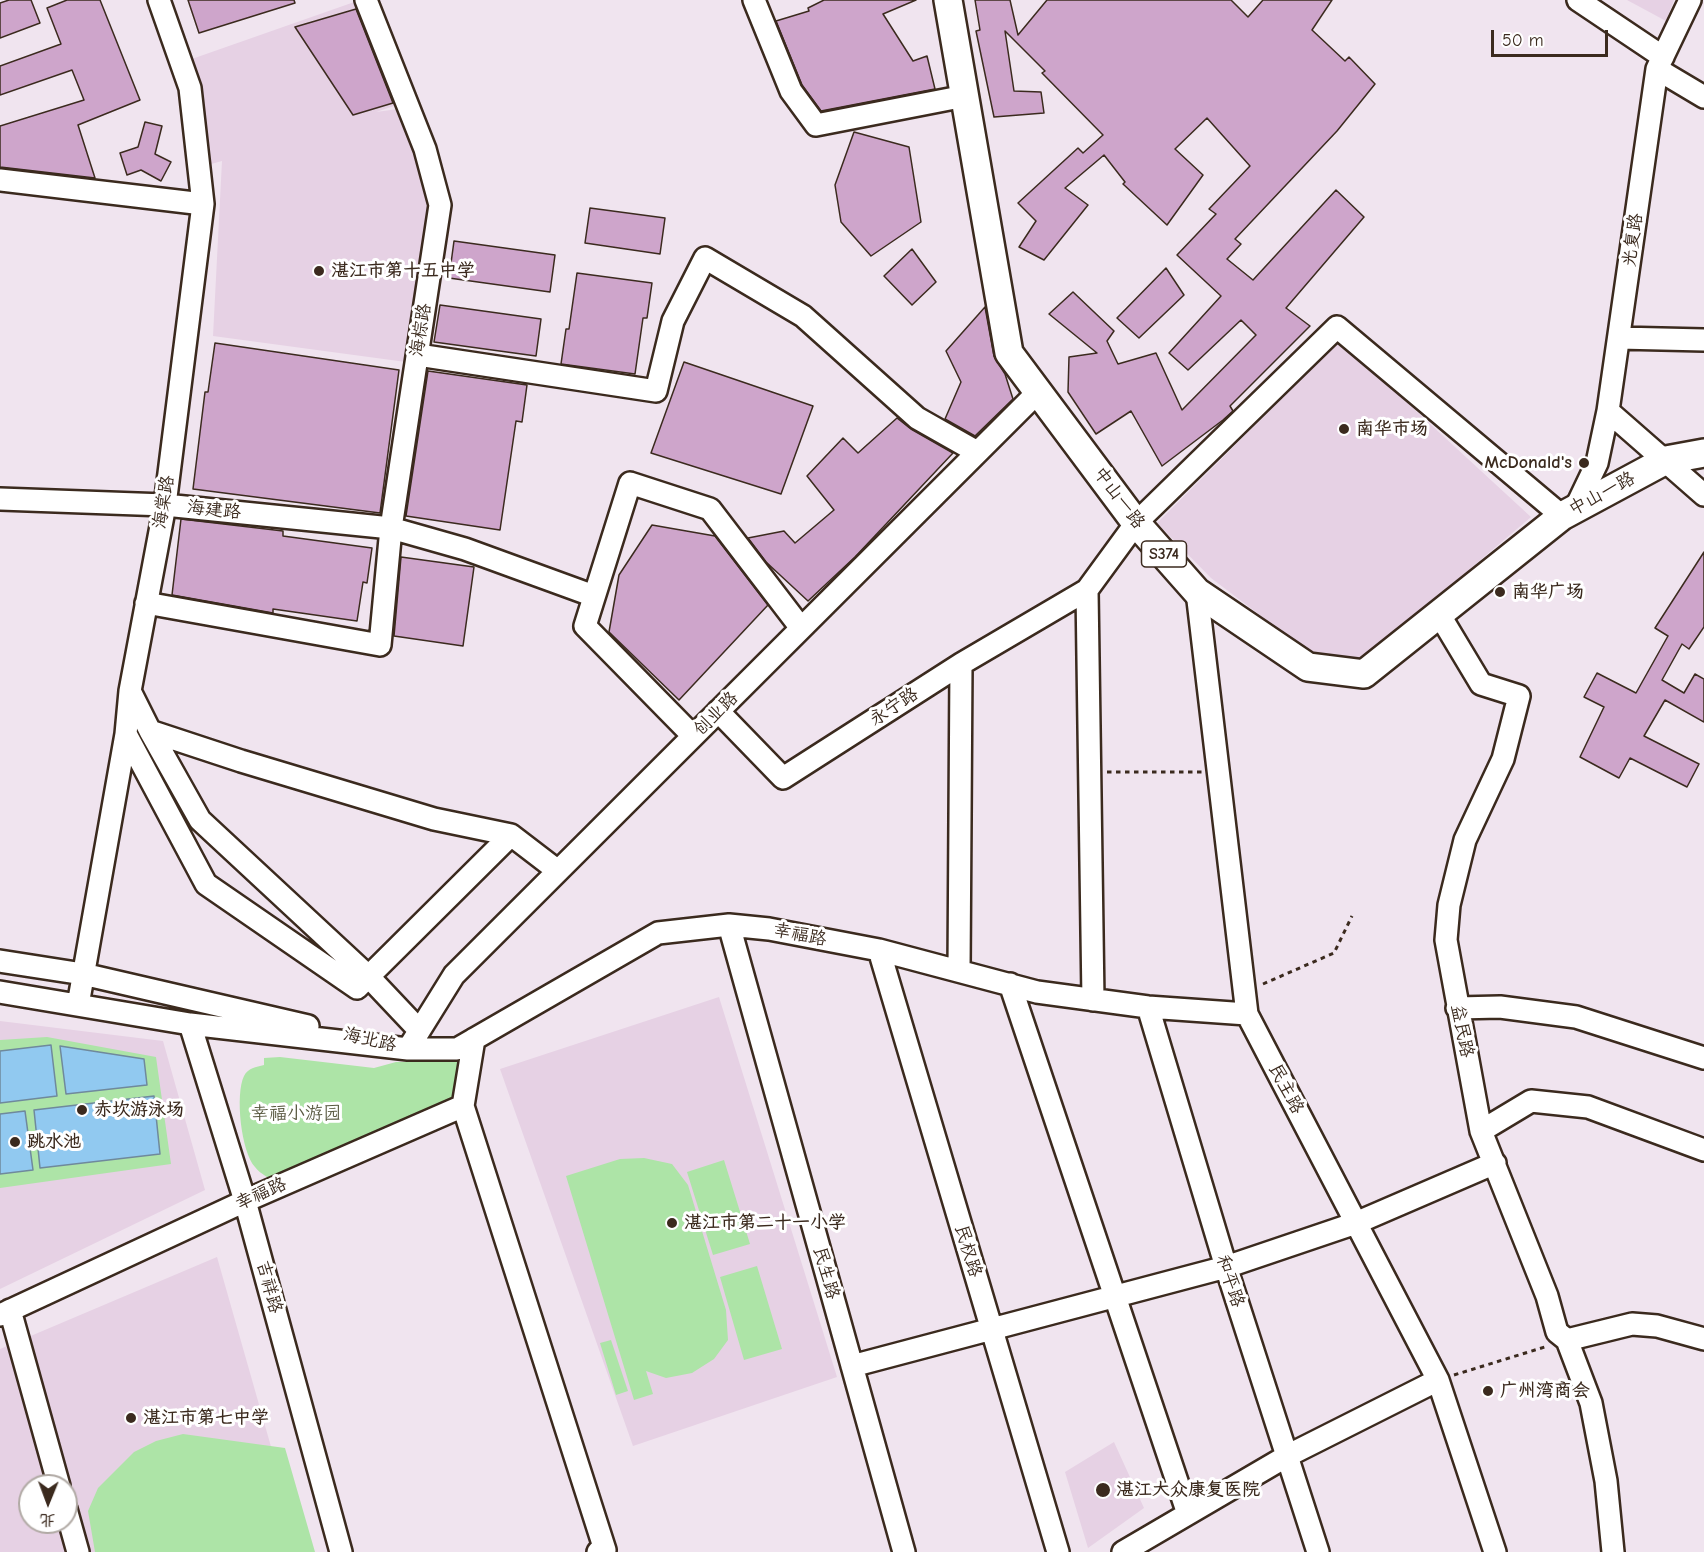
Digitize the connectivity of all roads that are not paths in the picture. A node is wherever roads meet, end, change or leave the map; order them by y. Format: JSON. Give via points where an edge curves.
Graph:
{"nodes":[{"id":1,"x":159,"y":0,"type":"edge"},
{"id":2,"x":366,"y":0,"type":"edge"},
{"id":3,"x":754,"y":0,"type":"edge"},
{"id":4,"x":948,"y":0,"type":"edge"},
{"id":5,"x":1578,"y":0,"type":"edge"},
{"id":6,"x":1690,"y":0,"type":"edge"},
{"id":7,"x":1660,"y":63,"type":"junction"},
{"id":8,"x":965,"y":96,"type":"junction"},
{"id":9,"x":1704,"y":97,"type":"edge"},
{"id":10,"x":0,"y":180,"type":"edge"},
{"id":11,"x":203,"y":204,"type":"junction"},
{"id":12,"x":1619,"y":338,"type":"junction"},
{"id":13,"x":1704,"y":340,"type":"edge"},
{"id":14,"x":417,"y":355,"type":"junction"},
{"id":15,"x":1039,"y":391,"type":"junction"},
{"id":16,"x":1608,"y":411,"type":"junction"},
{"id":17,"x":977,"y":452,"type":"junction"},
{"id":18,"x":1704,"y":453,"type":"edge"},
{"id":19,"x":1666,"y":460,"type":"junction"},
{"id":20,"x":1704,"y":495,"type":"edge"},
{"id":21,"x":0,"y":499,"type":"edge"},
{"id":22,"x":165,"y":505,"type":"junction"},
{"id":23,"x":1568,"y":512,"type":"junction"},
{"id":24,"x":1136,"y":523,"type":"junction"},
{"id":25,"x":391,"y":528,"type":"junction"},
{"id":26,"x":1087,"y":590,"type":"junction"},
{"id":27,"x":1197,"y":592,"type":"junction"},
{"id":28,"x":594,"y":596,"type":"junction"},
{"id":29,"x":146,"y":603,"type":"junction"},
{"id":30,"x":1439,"y":614,"type":"junction"},
{"id":31,"x":801,"y":628,"type":"junction"},
{"id":32,"x":961,"y":664,"type":"junction"},
{"id":33,"x":130,"y":691,"type":"junction"},
{"id":34,"x":718,"y":711,"type":"junction"},
{"id":35,"x":150,"y":731,"type":"junction"},
{"id":36,"x":126,"y":734,"type":"junction"},
{"id":37,"x":693,"y":736,"type":"junction"},
{"id":38,"x":511,"y":835,"type":"junction"},
{"id":39,"x":558,"y":871,"type":"junction"},
{"id":40,"x":729,"y":925,"type":"junction"},
{"id":41,"x":879,"y":950,"type":"junction"},
{"id":42,"x":0,"y":961,"type":"edge"},
{"id":43,"x":959,"y":971,"type":"junction"},
{"id":44,"x":84,"y":974,"type":"junction"},
{"id":45,"x":368,"y":976,"type":"junction"},
{"id":46,"x":1010,"y":984,"type":"junction"},
{"id":47,"x":0,"y":992,"type":"edge"},
{"id":48,"x":1094,"y":1000,"type":"junction"},
{"id":49,"x":78,"y":1005,"type":"junction"},
{"id":50,"x":1148,"y":1007,"type":"junction"},
{"id":51,"x":1457,"y":1008,"type":"junction"},
{"id":52,"x":1247,"y":1014,"type":"junction"},
{"id":53,"x":190,"y":1024,"type":"junction"},
{"id":54,"x":419,"y":1030,"type":"junction"},
{"id":55,"x":465,"y":1044,"type":"junction"},
{"id":56,"x":408,"y":1049,"type":"junction"},
{"id":57,"x":1704,"y":1058,"type":"edge"},
{"id":58,"x":463,"y":1106,"type":"junction"},
{"id":59,"x":1481,"y":1131,"type":"junction"},
{"id":60,"x":1704,"y":1150,"type":"edge"},
{"id":61,"x":1495,"y":1163,"type":"junction"},
{"id":62,"x":245,"y":1201,"type":"junction"},
{"id":63,"x":1356,"y":1223,"type":"junction"},
{"id":64,"x":1226,"y":1267,"type":"junction"},
{"id":65,"x":1114,"y":1296,"type":"junction"},
{"id":66,"x":5,"y":1312,"type":"edge"},
{"id":67,"x":992,"y":1331,"type":"junction"},
{"id":68,"x":1704,"y":1339,"type":"edge"},
{"id":69,"x":1568,"y":1340,"type":"junction"},
{"id":70,"x":852,"y":1366,"type":"junction"},
{"id":71,"x":1438,"y":1380,"type":"junction"},
{"id":72,"x":1287,"y":1456,"type":"junction"},
{"id":73,"x":55,"y":1474,"type":"edge"},
{"id":74,"x":1188,"y":1514,"type":"junction"},
{"id":75,"x":73,"y":1534,"type":"edge"},
{"id":76,"x":78,"y":1552,"type":"edge"},
{"id":77,"x":341,"y":1552,"type":"edge"},
{"id":78,"x":598,"y":1552,"type":"edge"},
{"id":79,"x":904,"y":1552,"type":"edge"},
{"id":80,"x":1058,"y":1552,"type":"edge"},
{"id":81,"x":1123,"y":1552,"type":"edge"},
{"id":82,"x":1318,"y":1552,"type":"edge"},
{"id":83,"x":1495,"y":1552,"type":"edge"},
{"id":84,"x":1614,"y":1552,"type":"edge"}],
"edges":[{"from":1,"to":11,"type":"street","name":"海棠路","via":[[190,88]]},
{"from":2,"to":14,"type":"street","name":"海棕路","via":[[426,149],[440,205]]},
{"from":3,"to":8,"type":"street","via":[[791,92],[816,125]]},
{"from":4,"to":8,"type":"main road","name":"中山一路","number":"S374"},
{"from":5,"to":7,"type":"street"},
{"from":6,"to":7,"type":"street","name":"光复路"},
{"from":7,"to":9,"type":"street"},
{"from":7,"to":12,"type":"street","name":"光复路"},
{"from":8,"to":15,"type":"main road","name":"中山一路","number":"S374","via":[[1009,353]]},
{"from":10,"to":11,"type":"street"},
{"from":11,"to":22,"type":"street","name":"海棠路"},
{"from":12,"to":13,"type":"street"},
{"from":12,"to":16,"type":"street","name":"光复路"},
{"from":14,"to":17,"type":"street","via":[[656,391],[673,321],[705,258],[803,316],[917,418]]},
{"from":14,"to":25,"type":"street","name":"海棕路"},
{"from":15,"to":17,"type":"street","name":"创业路"},
{"from":15,"to":24,"type":"main road","name":"中山一路","number":"S374"},
{"from":16,"to":19,"type":"street"},
{"from":16,"to":23,"type":"street","name":"光复路","via":[[1597,463]]},
{"from":17,"to":31,"type":"street","name":"创业路"},
{"from":18,"to":19,"type":"main road","number":"S374"},
{"from":19,"to":20,"type":"street"},
{"from":19,"to":23,"type":"main road","name":"中山一路","number":"S374"},
{"from":21,"to":22,"type":"street","name":"海建路"},
{"from":22,"to":25,"type":"street","name":"海建路"},
{"from":22,"to":29,"type":"street","name":"海棠路"},
{"from":23,"to":24,"type":"street","via":[[1337,327]]},
{"from":23,"to":30,"type":"main road","name":"中山一路","number":"S374"},
{"from":24,"to":26,"type":"street"},
{"from":24,"to":27,"type":"main road","name":"中山一路","number":"S374"},
{"from":25,"to":28,"type":"street","name":"海建路","via":[[465,549]]},
{"from":25,"to":29,"type":"street","name":"海棕路","via":[[380,645]]},
{"from":26,"to":32,"type":"street","name":"永宁路"},
{"from":26,"to":48,"type":"street"},
{"from":27,"to":30,"type":"main road","name":"中山一路","number":"S374","via":[[1308,667],[1364,674]]},
{"from":27,"to":52,"type":"street","name":"民主路"},
{"from":28,"to":31,"type":"street","via":[[630,483],[710,509]]},
{"from":28,"to":37,"type":"street","via":[[585,626]]},
{"from":29,"to":33,"type":"street","name":"海棠路"},
{"from":30,"to":51,"type":"street","name":"益民路","via":[[1481,684],[1519,696],[1503,759],[1465,840],[1449,905],[1446,940]]},
{"from":31,"to":34,"type":"street","name":"创业路"},
{"from":32,"to":34,"type":"street","name":"永宁路","via":[[783,778]]},
{"from":32,"to":43,"type":"street"},
{"from":33,"to":35,"type":"street"},
{"from":33,"to":36,"type":"street","name":"海棠路"},
{"from":34,"to":37,"type":"street","name":"创业路"},
{"from":35,"to":38,"type":"street","via":[[434,819]]},
{"from":35,"to":45,"type":"street","via":[[200,819]]},
{"from":36,"to":44,"type":"street","name":"海棠路"},
{"from":36,"to":45,"type":"street","via":[[206,884],[357,988]]},
{"from":37,"to":39,"type":"street","name":"创业路"},
{"from":38,"to":39,"type":"street"},
{"from":38,"to":45,"type":"street"},
{"from":39,"to":54,"type":"street","name":"创业路","via":[[454,975]]},
{"from":40,"to":41,"type":"street","name":"幸福路"},
{"from":40,"to":55,"type":"street","name":"幸福路","via":[[658,933]]},
{"from":40,"to":70,"type":"street","name":"民生路"},
{"from":41,"to":43,"type":"street","name":"幸福路"},
{"from":41,"to":67,"type":"street","name":"民权路"},
{"from":42,"to":44,"type":"street","name":"海北路"},
{"from":43,"to":46,"type":"street","name":"幸福路"},
{"from":44,"to":49,"type":"street","name":"海棠路"},
{"from":44,"to":56,"type":"street","name":"海北路"},
{"from":45,"to":54,"type":"street"},
{"from":46,"to":48,"type":"street","name":"幸福路"},
{"from":46,"to":65,"type":"street"},
{"from":47,"to":49,"type":"street","name":"海北路"},
{"from":48,"to":50,"type":"street","name":"幸福路"},
{"from":49,"to":53,"type":"street","name":"海北路"},
{"from":50,"to":52,"type":"street","name":"幸福路"},
{"from":50,"to":64,"type":"street","name":"和平路"},
{"from":51,"to":57,"type":"street","via":[[1500,1007],[1576,1017]]},
{"from":51,"to":59,"type":"street","name":"益民路"},
{"from":52,"to":63,"type":"street","name":"民主路"},
{"from":53,"to":56,"type":"street","name":"海北路"},
{"from":53,"to":62,"type":"street","name":"吉祥路"},
{"from":54,"to":56,"type":"street","name":"创业路"},
{"from":55,"to":56,"type":"street"},
{"from":55,"to":58,"type":"street"},
{"from":58,"to":62,"type":"street","name":"幸福路"},
{"from":58,"to":78,"type":"street","via":[[605,1550]]},
{"from":59,"to":60,"type":"street","via":[[1531,1101],[1588,1107]]},
{"from":59,"to":61,"type":"street","name":"益民路"},
{"from":61,"to":63,"type":"street"},
{"from":61,"to":69,"type":"street","name":"益民路","via":[[1548,1296],[1557,1332]]},
{"from":62,"to":66,"type":"street","name":"幸福路"},
{"from":62,"to":77,"type":"street","name":"吉祥路"},
{"from":63,"to":64,"type":"street"},
{"from":63,"to":71,"type":"street","name":"民主路"},
{"from":64,"to":65,"type":"street"},
{"from":64,"to":72,"type":"street","name":"和平路"},
{"from":65,"to":67,"type":"street"},
{"from":65,"to":74,"type":"street"},
{"from":66,"to":73,"type":"street"},
{"from":67,"to":70,"type":"street"},
{"from":67,"to":80,"type":"street","name":"民权路"},
{"from":68,"to":69,"type":"street","via":[[1657,1326],[1632,1324]]},
{"from":69,"to":84,"type":"street","name":"益民路","via":[[1591,1403]]},
{"from":70,"to":79,"type":"street","name":"民生路"},
{"from":71,"to":72,"type":"street"},
{"from":71,"to":83,"type":"street","name":"民主路"},
{"from":72,"to":74,"type":"street"},
{"from":72,"to":82,"type":"street","name":"和平路"},
{"from":74,"to":81,"type":"street"},
{"from":75,"to":76,"type":"street"}]}
